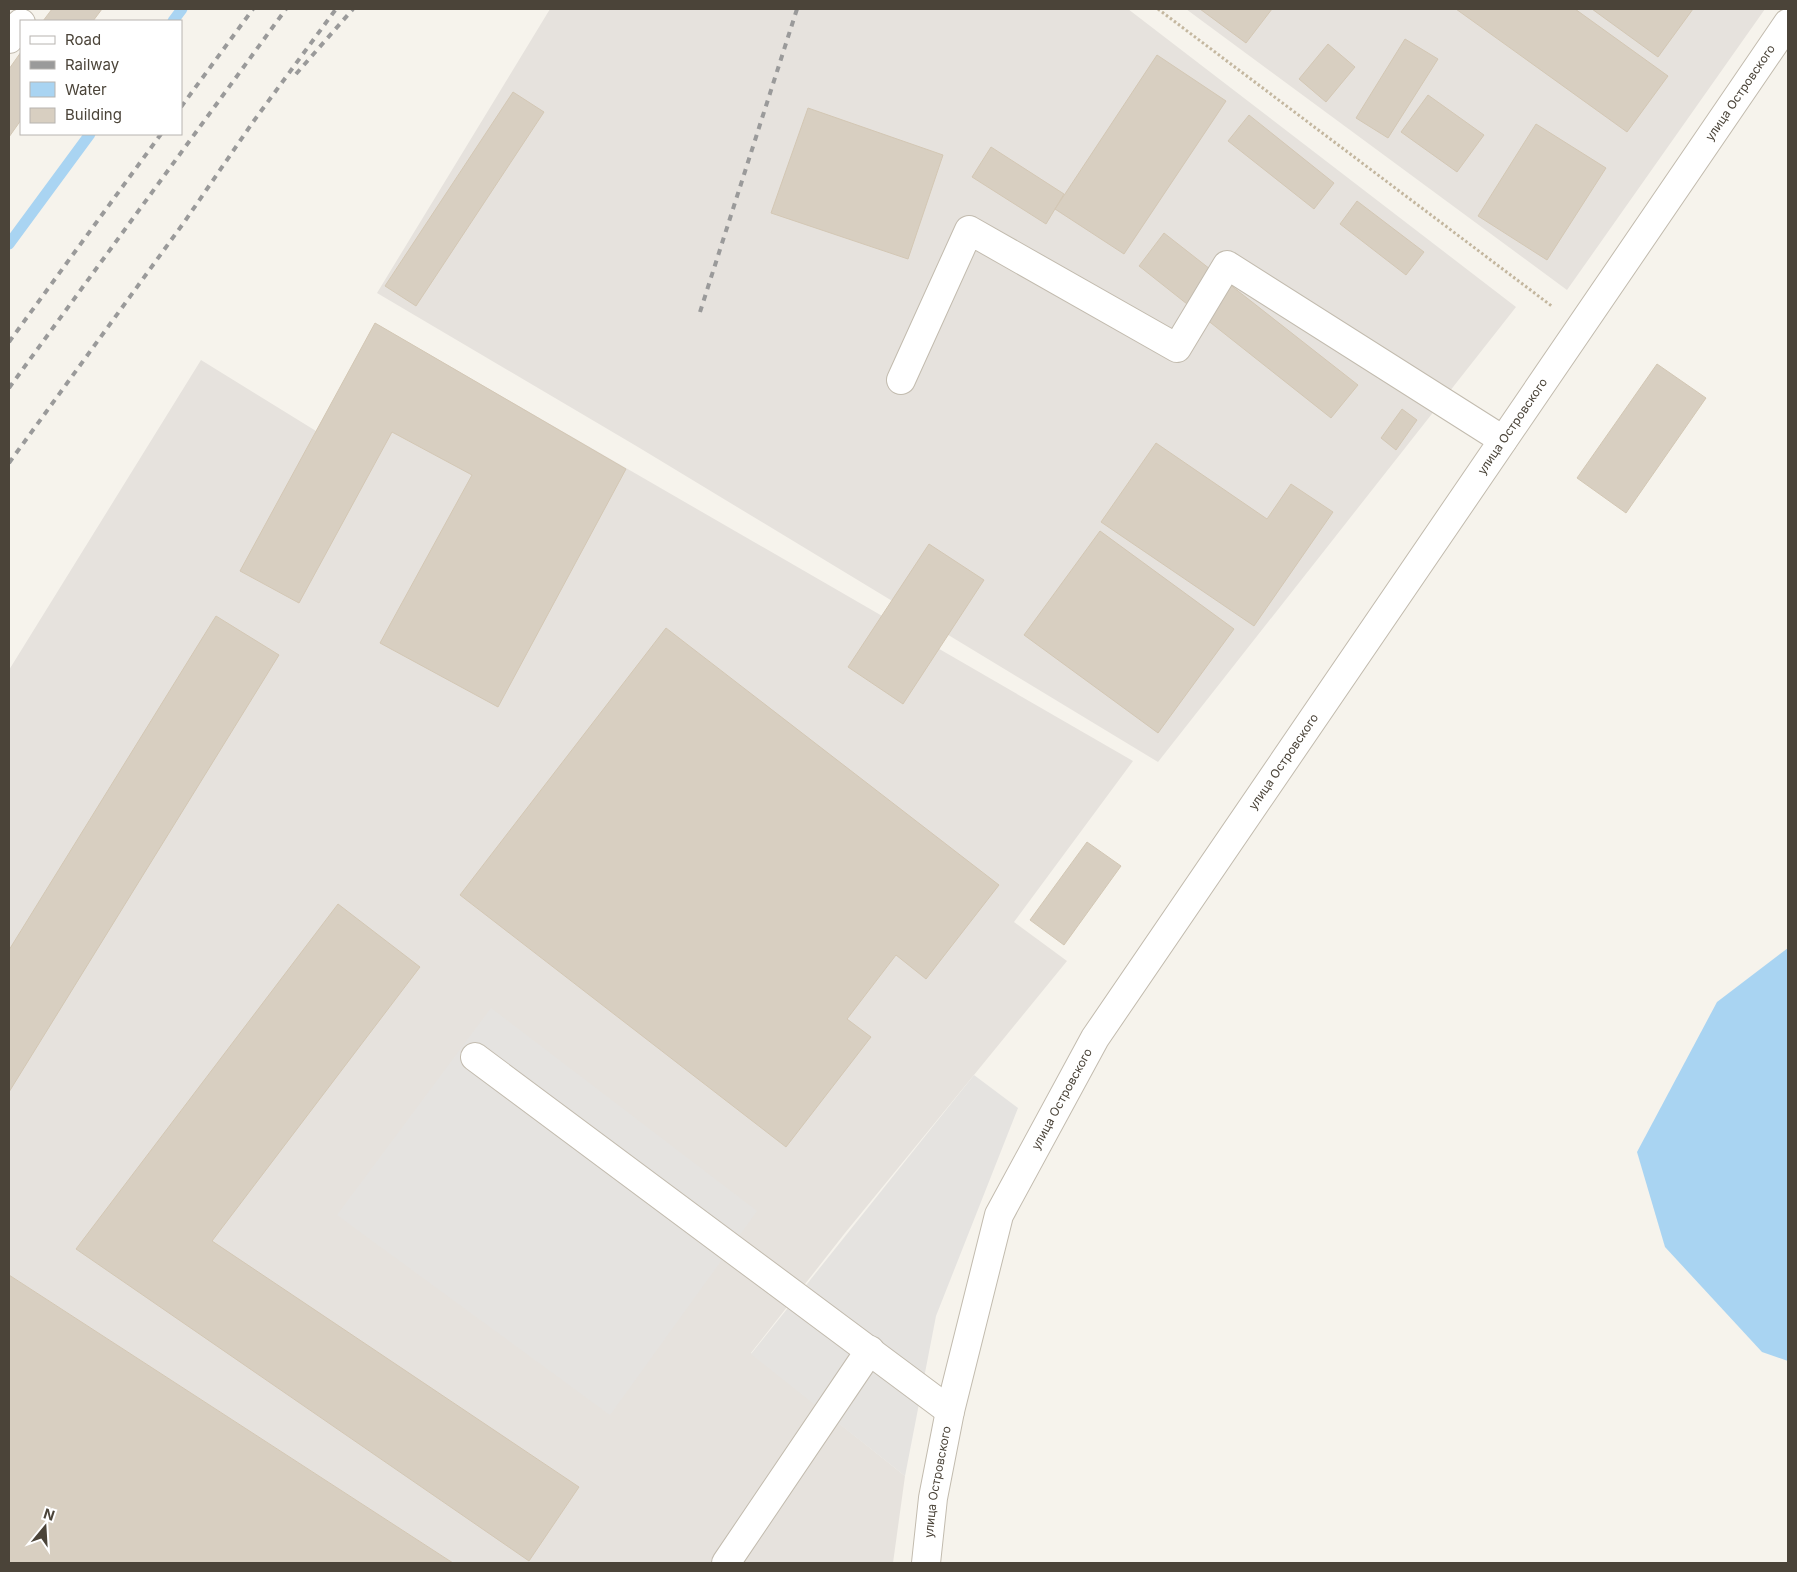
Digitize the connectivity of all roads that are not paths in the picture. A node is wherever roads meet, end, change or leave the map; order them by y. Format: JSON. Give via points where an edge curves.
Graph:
{"nodes":[{"id":1,"x":32,"y":9,"type":"edge"},
{"id":2,"x":24,"y":20,"type":"edge"},
{"id":3,"x":1788,"y":23,"type":"edge"},
{"id":4,"x":20,"y":25,"type":"edge"},
{"id":5,"x":9,"y":39,"type":"edge"},
{"id":6,"x":901,"y":380,"type":"dead end"},
{"id":7,"x":1503,"y":440,"type":"junction"},
{"id":8,"x":475,"y":1058,"type":"dead end"},
{"id":9,"x":870,"y":1350,"type":"junction"},
{"id":10,"x":950,"y":1411,"type":"junction"},
{"id":11,"x":726,"y":1563,"type":"edge"},
{"id":12,"x":926,"y":1563,"type":"edge"}],
"edges":[{"from":1,"to":2,"type":"street"},
{"from":3,"to":7,"type":"street","name":"улица Островского"},
{"from":4,"to":5,"type":"street"},
{"from":6,"to":7,"type":"street","via":[[969,230],[1177,348],[1227,265]]},
{"from":7,"to":10,"type":"street","name":"улица Островского","via":[[1096,1038],[999,1215]]},
{"from":8,"to":9,"type":"street"},
{"from":9,"to":10,"type":"street"},
{"from":9,"to":11,"type":"street"},
{"from":10,"to":12,"type":"street","name":"улица Островского","via":[[933,1498]]}]}
